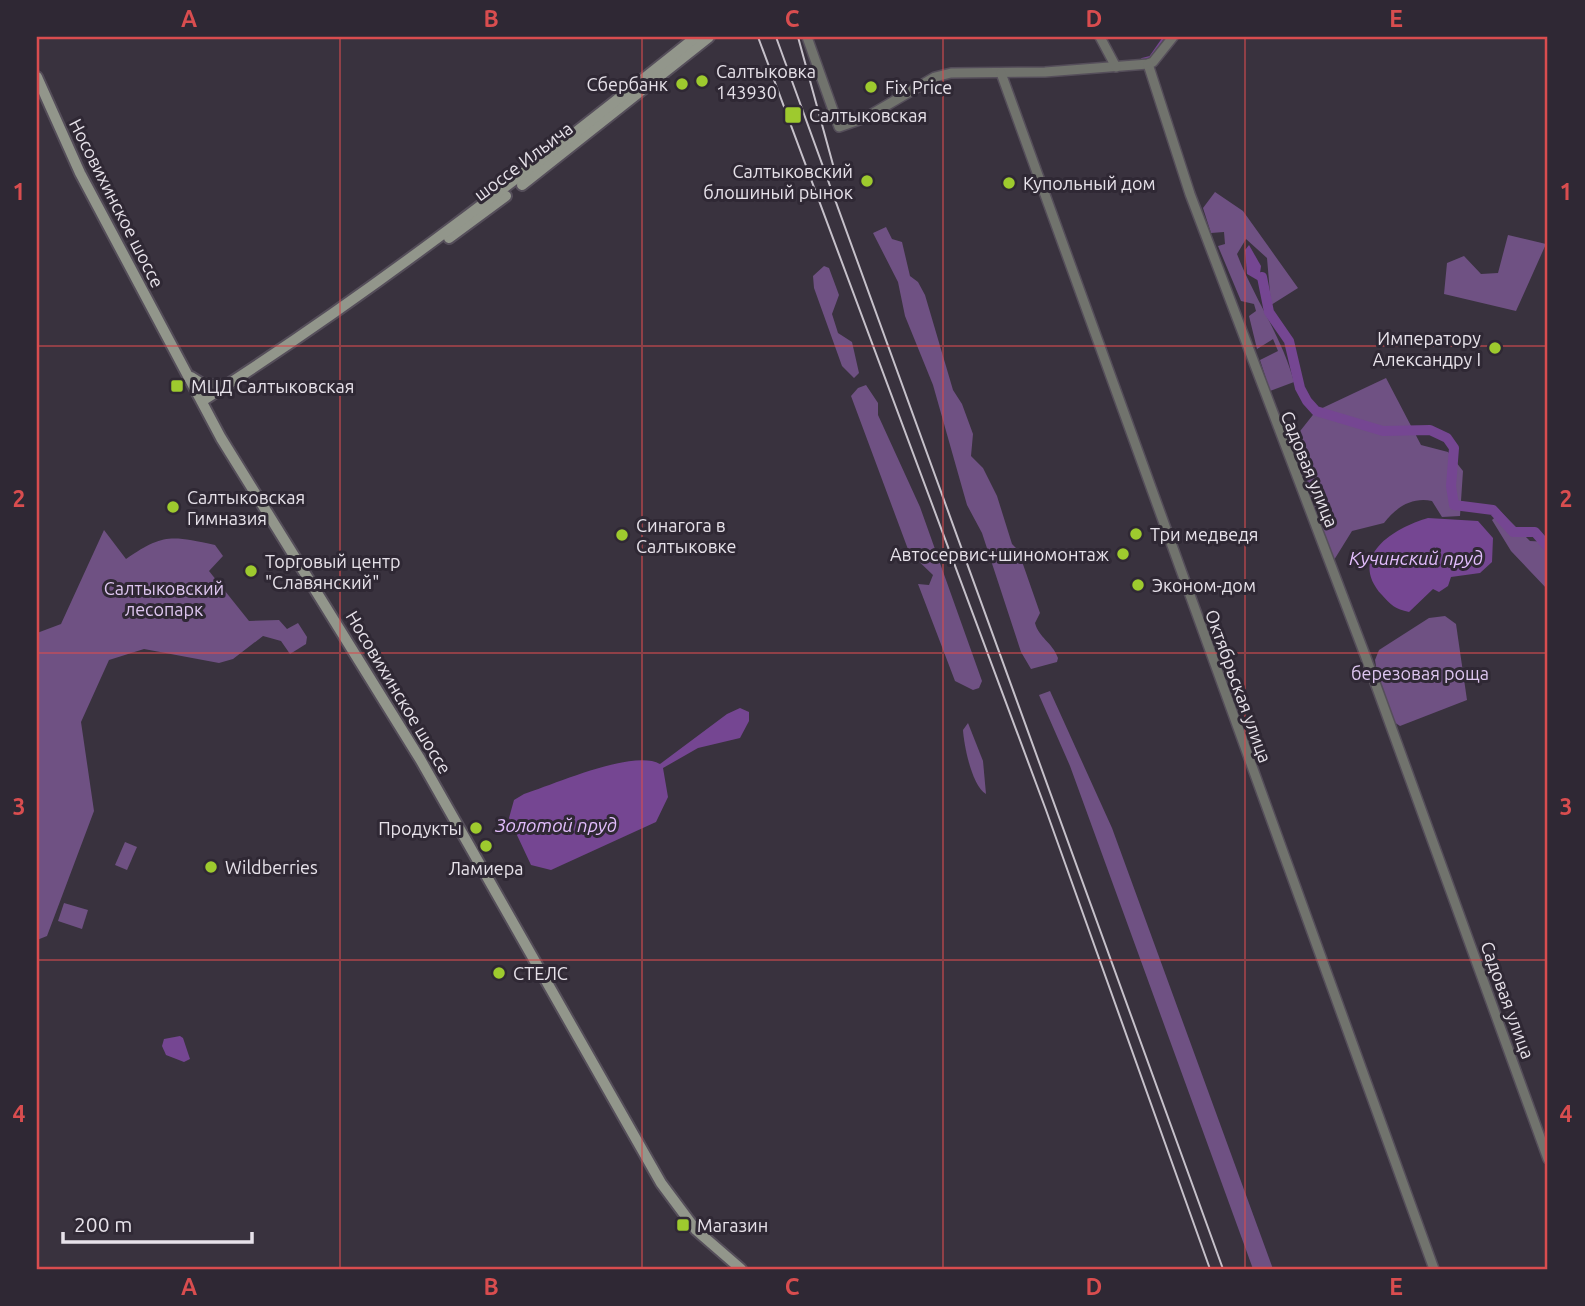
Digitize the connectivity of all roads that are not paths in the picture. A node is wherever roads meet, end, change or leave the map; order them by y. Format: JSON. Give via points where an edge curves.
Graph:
{"nodes":[{"id":1,"x":696,"y":37,"type":"edge"},
{"id":2,"x":709,"y":37,"type":"edge"},
{"id":3,"x":807,"y":37,"type":"edge"},
{"id":4,"x":1100,"y":37,"type":"edge"},
{"id":5,"x":1173,"y":37,"type":"edge"},
{"id":6,"x":1151,"y":63,"type":"junction"},
{"id":7,"x":666,"y":65,"type":"junction"},
{"id":8,"x":1116,"y":66,"type":"junction"},
{"id":9,"x":1001,"y":73,"type":"junction"},
{"id":10,"x":37,"y":77,"type":"edge"},
{"id":11,"x":187,"y":374,"type":"junction"},
{"id":12,"x":228,"y":385,"type":"junction"},
{"id":13,"x":202,"y":401,"type":"junction"},
{"id":14,"x":1548,"y":1159,"type":"edge"},
{"id":15,"x":741,"y":1269,"type":"edge"},
{"id":16,"x":1434,"y":1269,"type":"edge"}],
"edges":[{"from":1,"to":7,"type":"main road"},
{"from":2,"to":7,"type":"main road"},
{"from":3,"to":9,"type":"street","via":[[839,127],[865,118],[935,77]]},
{"from":4,"to":8,"type":"street"},
{"from":5,"to":6,"type":"street"},
{"from":6,"to":8,"type":"street"},
{"from":6,"to":14,"type":"street","name":"Садовая улица","via":[[1196,211],[1365,655]]},
{"from":7,"to":12,"type":"main road","name":"шоссе Ильича","via":[[538,173],[452,236]]},
{"from":8,"to":9,"type":"street"},
{"from":9,"to":16,"type":"street","name":"Октябрьская улица"},
{"from":10,"to":11,"type":"main road","name":"Носовихинское шоссе","via":[[80,173]]},
{"from":11,"to":12,"type":"main road","via":[[202,384]]},
{"from":11,"to":13,"type":"main road","name":"Носовихинское шоссе"},
{"from":12,"to":13,"type":"main road","name":"шоссе Ильича"},
{"from":13,"to":15,"type":"main road","name":"Носовихинское шоссе","via":[[265,513],[420,759],[661,1183],[696,1230]]}]}
